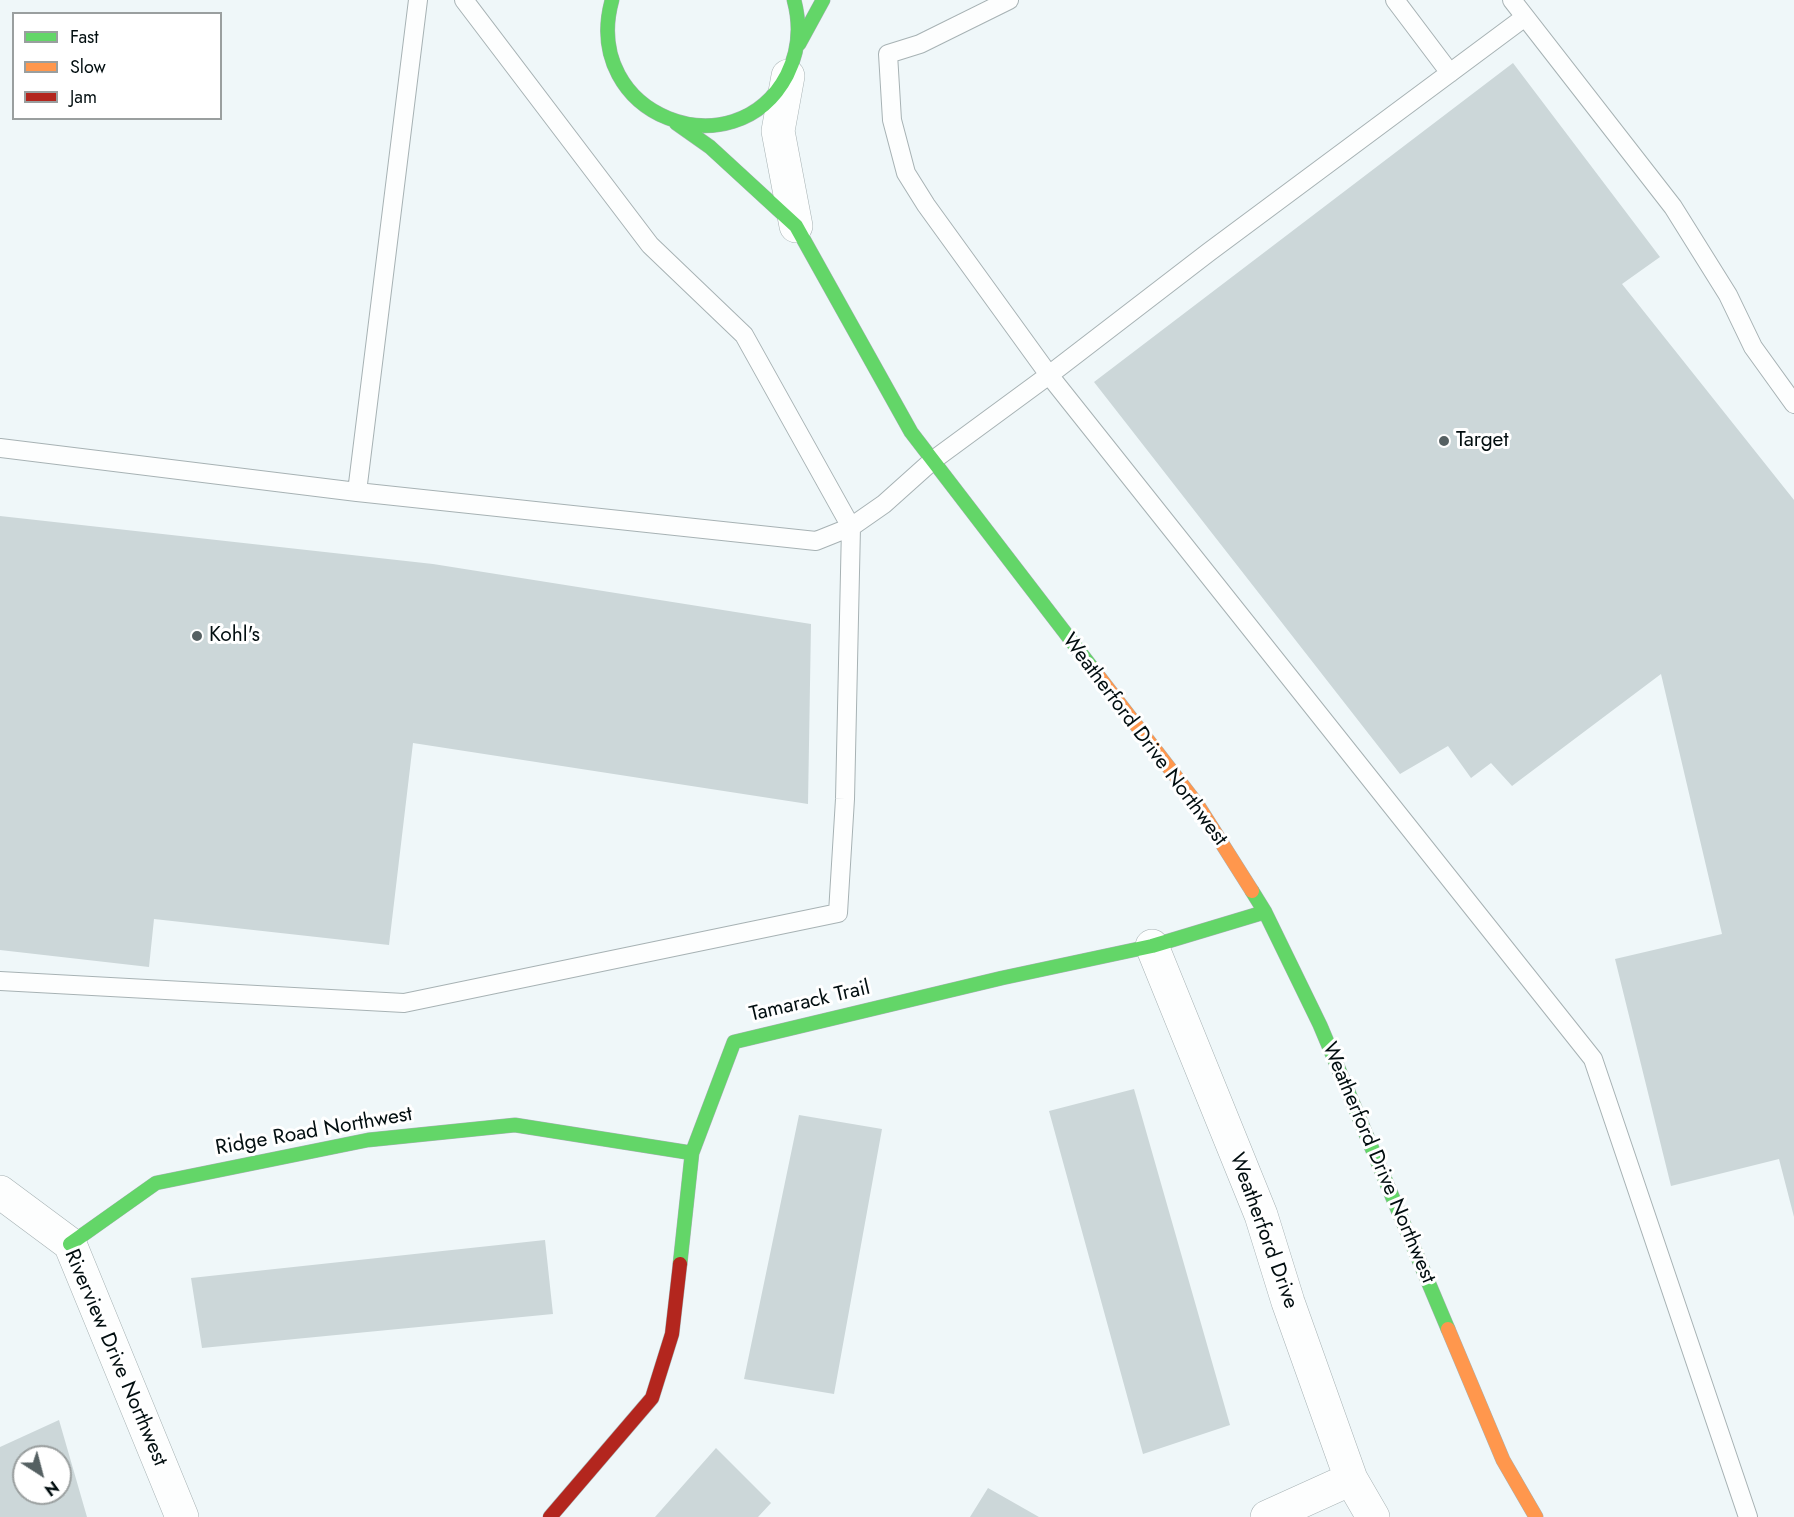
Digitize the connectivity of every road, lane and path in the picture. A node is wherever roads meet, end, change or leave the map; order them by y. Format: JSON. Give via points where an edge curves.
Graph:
{"nodes":[{"id":1,"x":418,"y":0,"type":"edge"},
{"id":2,"x":464,"y":0,"type":"edge"},
{"id":3,"x":612,"y":0,"type":"edge"},
{"id":4,"x":794,"y":0,"type":"edge"},
{"id":5,"x":823,"y":0,"type":"edge"},
{"id":6,"x":1009,"y":0,"type":"edge"},
{"id":7,"x":1395,"y":0,"type":"edge"},
{"id":8,"x":1512,"y":0,"type":"edge"},
{"id":9,"x":597,"y":8,"type":"dead end"},
{"id":10,"x":1525,"y":17,"type":"junction"},
{"id":11,"x":606,"y":24,"type":"junction"},
{"id":12,"x":798,"y":46,"type":"junction"},
{"id":13,"x":1450,"y":73,"type":"junction"},
{"id":14,"x":788,"y":76,"type":"junction"},
{"id":15,"x":676,"y":123,"type":"junction"},
{"id":16,"x":796,"y":226,"type":"junction"},
{"id":17,"x":1048,"y":375,"type":"junction"},
{"id":18,"x":1794,"y":404,"type":"edge"},
{"id":19,"x":0,"y":447,"type":"edge"},
{"id":20,"x":932,"y":461,"type":"junction"},
{"id":21,"x":357,"y":492,"type":"junction"},
{"id":22,"x":851,"y":527,"type":"junction"},
{"id":23,"x":1265,"y":912,"type":"junction"},
{"id":24,"x":1152,"y":946,"type":"junction"},
{"id":25,"x":0,"y":981,"type":"edge"},
{"id":26,"x":692,"y":1153,"type":"junction"},
{"id":27,"x":0,"y":1192,"type":"edge"},
{"id":28,"x":70,"y":1244,"type":"junction"},
{"id":29,"x":1351,"y":1479,"type":"junction"},
{"id":30,"x":182,"y":1517,"type":"edge"},
{"id":31,"x":550,"y":1517,"type":"edge"},
{"id":32,"x":1267,"y":1517,"type":"edge"},
{"id":33,"x":1373,"y":1517,"type":"edge"},
{"id":34,"x":1536,"y":1517,"type":"edge"},
{"id":35,"x":1748,"y":1517,"type":"edge"}],
"edges":[{"from":1,"to":21,"type":"lane"},
{"from":2,"to":22,"type":"lane","via":[[650,244],[744,335]]},
{"from":3,"to":11,"type":"street"},
{"from":4,"to":12,"type":"street","via":[[799,15]]},
{"from":5,"to":12,"type":"street"},
{"from":6,"to":17,"type":"lane","via":[[920,44],[888,54],[892,120],[906,173]]},
{"from":7,"to":13,"type":"lane"},
{"from":8,"to":10,"type":"lane"},
{"from":9,"to":11,"type":"street"},
{"from":10,"to":13,"type":"lane"},
{"from":10,"to":18,"type":"lane","via":[[1673,207],[1728,295],[1753,347]]},
{"from":11,"to":15,"type":"street","via":[[610,56],[624,85],[647,108]]},
{"from":12,"to":14,"type":"street"},
{"from":13,"to":17,"type":"lane"},
{"from":14,"to":15,"type":"street","via":[[768,102],[740,119],[708,126]]},
{"from":14,"to":16,"type":"street","name":"Weatherford Drive Northwest","via":[[778,131]]},
{"from":15,"to":16,"type":"street","name":"Weatherford Drive Northwest","via":[[710,147]]},
{"from":16,"to":20,"type":"street","name":"Weatherford Drive Northwest","via":[[911,432]]},
{"from":17,"to":20,"type":"lane"},
{"from":17,"to":35,"type":"lane","via":[[1593,1059]]},
{"from":19,"to":21,"type":"lane"},
{"from":20,"to":22,"type":"lane","via":[[884,504]]},
{"from":20,"to":23,"type":"street","name":"Weatherford Drive Northwest","via":[[1197,804]]},
{"from":21,"to":22,"type":"lane","via":[[816,541]]},
{"from":22,"to":25,"type":"lane","via":[[845,799],[838,913],[404,1003]]},
{"from":23,"to":24,"type":"street","name":"Tamarack Trail"},
{"from":23,"to":34,"type":"street","name":"Weatherford Drive Northwest","via":[[1320,1025],[1503,1460]]},
{"from":24,"to":26,"type":"street","name":"Tamarack Trail","via":[[734,1042]]},
{"from":24,"to":29,"type":"street","name":"Weatherford Drive","via":[[1261,1215]]},
{"from":26,"to":28,"type":"street","name":"Ridge Road Northwest","via":[[515,1125],[368,1140],[156,1183]]},
{"from":26,"to":31,"type":"street","name":"Tamarack Trail","via":[[672,1334],[652,1398]]},
{"from":27,"to":28,"type":"street","name":"Riverview Drive Northwest"},
{"from":28,"to":30,"type":"street","name":"Riverview Drive Northwest"},
{"from":29,"to":32,"type":"street"},
{"from":29,"to":33,"type":"street","name":"Weatherford Drive"}]}
